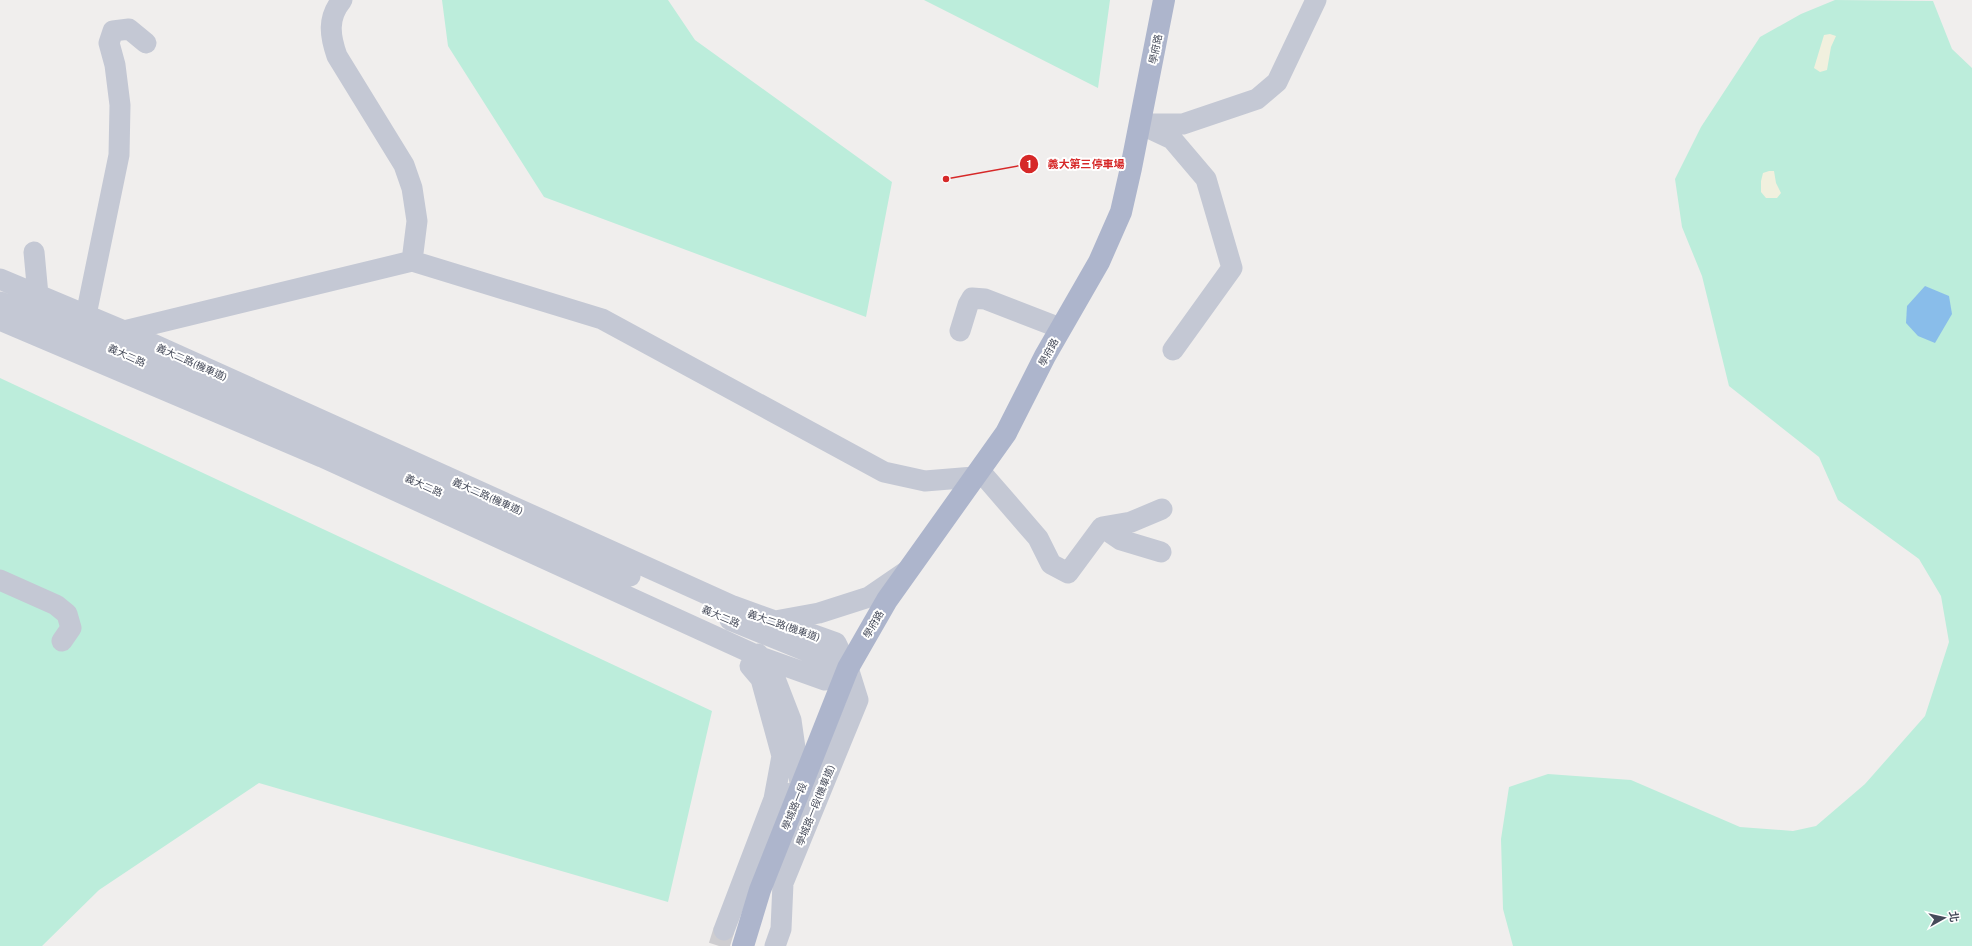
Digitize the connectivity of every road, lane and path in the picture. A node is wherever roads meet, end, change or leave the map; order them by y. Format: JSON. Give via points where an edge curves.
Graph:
{"nodes":[{"id":1,"x":342,"y":0,"type":"edge"},
{"id":2,"x":1164,"y":0,"type":"edge"},
{"id":3,"x":1316,"y":0,"type":"edge"},
{"id":4,"x":146,"y":43,"type":"dead end"},
{"id":5,"x":1140,"y":124,"type":"junction"},
{"id":6,"x":34,"y":252,"type":"dead end"},
{"id":7,"x":412,"y":261,"type":"junction"},
{"id":8,"x":0,"y":278,"type":"edge"},
{"id":9,"x":38,"y":295,"type":"junction"},
{"id":10,"x":0,"y":302,"type":"edge"},
{"id":11,"x":86,"y":315,"type":"junction"},
{"id":12,"x":0,"y":320,"type":"edge"},
{"id":13,"x":1060,"y":328,"type":"junction"},
{"id":14,"x":960,"y":331,"type":"dead end"},
{"id":15,"x":124,"y":332,"type":"junction"},
{"id":16,"x":97,"y":341,"type":"junction"},
{"id":17,"x":1173,"y":350,"type":"dead end"},
{"id":18,"x":977,"y":474,"type":"junction"},
{"id":19,"x":1162,"y":509,"type":"dead end"},
{"id":20,"x":1102,"y":527,"type":"junction"},
{"id":21,"x":1161,"y":552,"type":"dead end"},
{"id":22,"x":907,"y":571,"type":"junction"},
{"id":23,"x":0,"y":580,"type":"edge"},
{"id":24,"x":773,"y":621,"type":"junction"},
{"id":25,"x":734,"y":622,"type":"junction"},
{"id":26,"x":62,"y":641,"type":"dead end"},
{"id":27,"x":731,"y":643,"type":"junction"},
{"id":28,"x":760,"y":657,"type":"junction"},
{"id":29,"x":848,"y":668,"type":"junction"},
{"id":30,"x":801,"y":790,"type":"junction"},
{"id":31,"x":774,"y":799,"type":"junction"},
{"id":32,"x":776,"y":850,"type":"junction"},
{"id":33,"x":724,"y":930,"type":"tunnel mouth"},
{"id":34,"x":743,"y":946,"type":"tunnel mouth"},
{"id":35,"x":763,"y":946,"type":"edge"},
{"id":36,"x":775,"y":946,"type":"edge"}],
"edges":[{"from":1,"to":7,"type":"street","via":[[336,7],[330,24],[332,42],[337,56],[404,165],[412,188],[417,221]]},
{"from":2,"to":5,"type":"main road","name":"學府路"},
{"from":3,"to":5,"type":"street","via":[[1277,82],[1257,99],[1183,124]]},
{"from":4,"to":11,"type":"street","via":[[129,29],[113,31],[109,43],[115,65],[120,105],[119,155]]},
{"from":5,"to":13,"type":"main road","name":"學府路","via":[[1121,212],[1099,262]]},
{"from":5,"to":17,"type":"street","via":[[1172,139],[1206,179],[1232,268]]},
{"from":6,"to":9,"type":"street"},
{"from":7,"to":15,"type":"street"},
{"from":7,"to":18,"type":"street","via":[[602,319],[884,472],[925,481]]},
{"from":8,"to":9,"type":"street","name":"義大二路(機車道)"},
{"from":9,"to":11,"type":"street","name":"義大二路(機車道)"},
{"from":10,"to":16,"type":"street","name":"義大二路"},
{"from":11,"to":15,"type":"street","name":"義大二路(機車道)"},
{"from":12,"to":27,"type":"street","via":[[322,457]]},
{"from":13,"to":14,"type":"street","via":[[985,299],[972,298]]},
{"from":13,"to":18,"type":"main road","name":"學府路","via":[[1006,433]]},
{"from":15,"to":16,"type":"street"},
{"from":15,"to":24,"type":"street","name":"義大二路(機車道)","via":[[725,603]]},
{"from":16,"to":25,"type":"street","name":"義大二路"},
{"from":18,"to":20,"type":"street","via":[[1038,538],[1051,564],[1068,573]]},
{"from":18,"to":22,"type":"main road","name":"學府路"},
{"from":19,"to":20,"type":"street","via":[[1131,522]]},
{"from":20,"to":21,"type":"street","via":[[1121,540]]},
{"from":22,"to":24,"type":"street","via":[[868,597],[819,613]]},
{"from":22,"to":29,"type":"main road","name":"學府路","via":[[887,600]]},
{"from":23,"to":26,"type":"street","via":[[56,605],[67,614],[71,628]]},
{"from":24,"to":25,"type":"street"},
{"from":24,"to":29,"type":"street","name":"義大二路(機車道)","via":[[836,643]]},
{"from":25,"to":28,"type":"street"},
{"from":25,"to":29,"type":"street","name":"義大二路"},
{"from":27,"to":28,"type":"street"},
{"from":27,"to":31,"type":"street","via":[[761,679],[782,756]]},
{"from":28,"to":29,"type":"street","via":[[824,680]]},
{"from":28,"to":30,"type":"street","via":[[774,676],[791,720]]},
{"from":29,"to":30,"type":"main road","name":"學城路一段"},
{"from":29,"to":36,"type":"street","name":"學城路一段(機車道)","via":[[858,700],[784,883],[780,929]]},
{"from":30,"to":31,"type":"street","name":"學城路一段(機車道)"},
{"from":30,"to":32,"type":"main road","name":"學城路一段"},
{"from":31,"to":33,"type":"street"},
{"from":32,"to":34,"type":"main road","name":"學城路一段","via":[[760,890]]},
{"from":32,"to":35,"type":"street","via":[[772,917]]}]}
